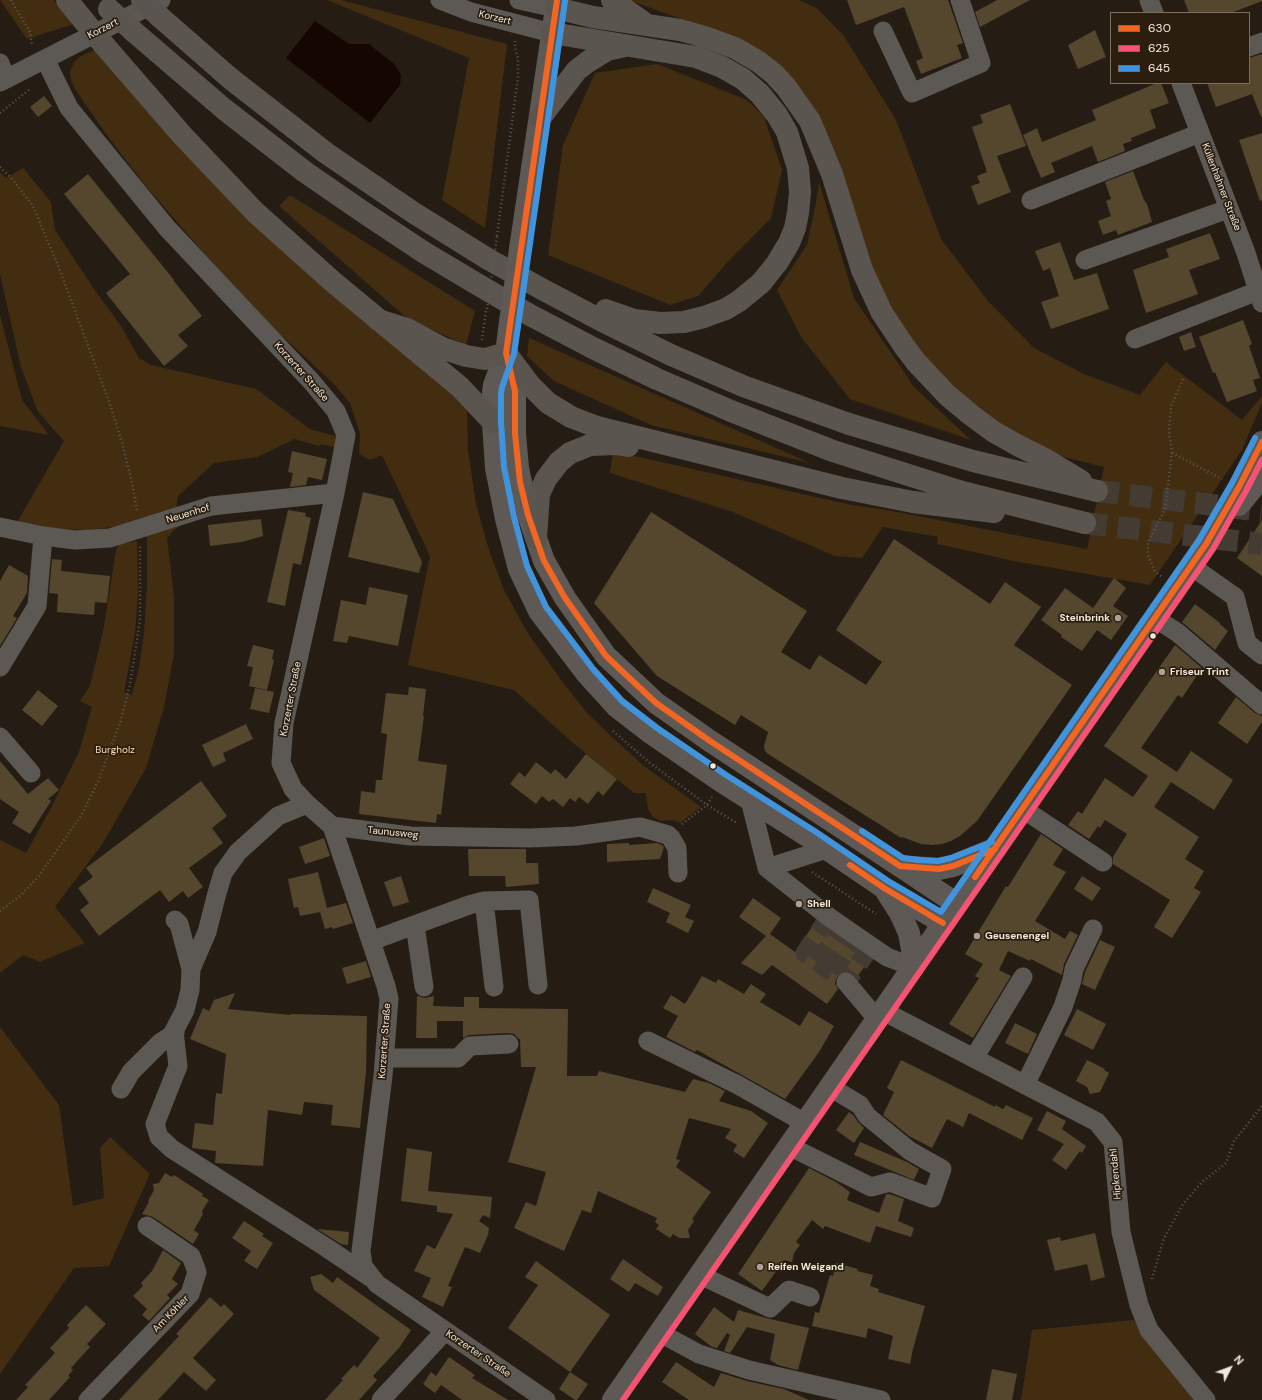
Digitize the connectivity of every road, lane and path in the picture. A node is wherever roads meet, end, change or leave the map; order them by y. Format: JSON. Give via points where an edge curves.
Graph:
{"nodes":[{"id":1,"x":11,"y":0,"type":"edge"},
{"id":2,"x":67,"y":0,"type":"edge"},
{"id":3,"x":142,"y":0,"type":"edge"},
{"id":4,"x":440,"y":0,"type":"edge"},
{"id":5,"x":519,"y":0,"type":"edge"},
{"id":6,"x":612,"y":0,"type":"edge"},
{"id":7,"x":960,"y":0,"type":"edge"},
{"id":8,"x":1149,"y":0,"type":"edge"},
{"id":9,"x":105,"y":4,"type":"edge"},
{"id":10,"x":556,"y":4,"type":"edge"},
{"id":11,"x":160,"y":9,"type":"edge"},
{"id":12,"x":1154,"y":12,"type":"edge"},
{"id":13,"x":25,"y":23,"type":"dead end"},
{"id":14,"x":519,"y":24,"type":"junction"},
{"id":15,"x":647,"y":25,"type":"junction"},
{"id":16,"x":883,"y":31,"type":"dead end"},
{"id":17,"x":552,"y":33,"type":"junction"},
{"id":18,"x":1262,"y":42,"type":"edge"},
{"id":19,"x":628,"y":46,"type":"junction"},
{"id":20,"x":1250,"y":47,"type":"edge"},
{"id":21,"x":45,"y":59,"type":"junction"},
{"id":22,"x":2,"y":75,"type":"edge"},
{"id":23,"x":1181,"y":84,"type":"edge"},
{"id":24,"x":34,"y":85,"type":"dead end"},
{"id":25,"x":0,"y":114,"type":"edge"},
{"id":26,"x":540,"y":118,"type":"junction"},
{"id":27,"x":1200,"y":133,"type":"junction"},
{"id":28,"x":0,"y":167,"type":"edge"},
{"id":29,"x":1031,"y":200,"type":"dead end"},
{"id":30,"x":1228,"y":209,"type":"junction"},
{"id":31,"x":1085,"y":260,"type":"dead end"},
{"id":32,"x":540,"y":288,"type":"junction"},
{"id":33,"x":1259,"y":293,"type":"edge"},
{"id":34,"x":486,"y":309,"type":"dead end"},
{"id":35,"x":378,"y":320,"type":"junction"},
{"id":36,"x":1135,"y":339,"type":"dead end"},
{"id":37,"x":506,"y":353,"type":"junction"},
{"id":38,"x":1184,"y":377,"type":"dead end"},
{"id":39,"x":493,"y":422,"type":"junction"},
{"id":40,"x":1262,"y":442,"type":"edge"},
{"id":41,"x":666,"y":445,"type":"junction"},
{"id":42,"x":1172,"y":453,"type":"junction"},
{"id":43,"x":1262,"y":477,"type":"edge"},
{"id":44,"x":132,"y":482,"type":"dead end"},
{"id":45,"x":1238,"y":487,"type":"junction"},
{"id":46,"x":335,"y":493,"type":"junction"},
{"id":47,"x":0,"y":527,"type":"edge"},
{"id":48,"x":43,"y":536,"type":"junction"},
{"id":49,"x":536,"y":538,"type":"junction"},
{"id":50,"x":1206,"y":544,"type":"junction"},
{"id":51,"x":141,"y":563,"type":"dead end"},
{"id":52,"x":1191,"y":566,"type":"junction"},
{"id":53,"x":1176,"y":588,"type":"junction"},
{"id":54,"x":1155,"y":618,"type":"junction"},
{"id":55,"x":1262,"y":655,"type":"edge"},
{"id":56,"x":0,"y":666,"type":"edge"},
{"id":57,"x":1262,"y":706,"type":"edge"},
{"id":58,"x":0,"y":737,"type":"edge"},
{"id":59,"x":31,"y":773,"type":"dead end"},
{"id":60,"x":722,"y":782,"type":"junction"},
{"id":61,"x":750,"y":800,"type":"junction"},
{"id":62,"x":307,"y":804,"type":"junction"},
{"id":63,"x":1023,"y":809,"type":"junction"},
{"id":64,"x":826,"y":817,"type":"junction"},
{"id":65,"x":332,"y":826,"type":"junction"},
{"id":66,"x":668,"y":835,"type":"junction"},
{"id":67,"x":819,"y":844,"type":"junction"},
{"id":68,"x":995,"y":849,"type":"junction"},
{"id":69,"x":1103,"y":862,"type":"dead end"},
{"id":70,"x":900,"y":866,"type":"junction"},
{"id":71,"x":767,"y":868,"type":"junction"},
{"id":72,"x":678,"y":873,"type":"dead end"},
{"id":73,"x":884,"y":888,"type":"junction"},
{"id":74,"x":484,"y":901,"type":"junction"},
{"id":75,"x":957,"y":904,"type":"junction"},
{"id":76,"x":0,"y":911,"type":"edge"},
{"id":77,"x":175,"y":920,"type":"dead end"},
{"id":78,"x":943,"y":923,"type":"junction"},
{"id":79,"x":415,"y":925,"type":"junction"},
{"id":80,"x":1094,"y":929,"type":"dead end"},
{"id":81,"x":371,"y":941,"type":"junction"},
{"id":82,"x":913,"y":968,"type":"junction"},
{"id":83,"x":191,"y":969,"type":"junction"},
{"id":84,"x":1023,"y":977,"type":"dead end"},
{"id":85,"x":846,"y":982,"type":"dead end"},
{"id":86,"x":538,"y":985,"type":"dead end"},
{"id":87,"x":424,"y":987,"type":"dead end"},
{"id":88,"x":494,"y":987,"type":"dead end"},
{"id":89,"x":880,"y":1015,"type":"junction"},
{"id":90,"x":175,"y":1033,"type":"junction"},
{"id":91,"x":648,"y":1042,"type":"dead end"},
{"id":92,"x":509,"y":1044,"type":"dead end"},
{"id":93,"x":385,"y":1058,"type":"junction"},
{"id":94,"x":974,"y":1058,"type":"junction"},
{"id":95,"x":1025,"y":1085,"type":"junction"},
{"id":96,"x":830,"y":1087,"type":"junction"},
{"id":97,"x":121,"y":1089,"type":"dead end"},
{"id":98,"x":1262,"y":1106,"type":"edge"},
{"id":99,"x":805,"y":1123,"type":"junction"},
{"id":100,"x":789,"y":1146,"type":"junction"},
{"id":101,"x":147,"y":1226,"type":"dead end"},
{"id":102,"x":700,"y":1276,"type":"junction"},
{"id":103,"x":372,"y":1279,"type":"junction"},
{"id":104,"x":810,"y":1297,"type":"dead end"},
{"id":105,"x":1139,"y":1305,"type":"junction"},
{"id":106,"x":445,"y":1331,"type":"junction"},
{"id":107,"x":660,"y":1333,"type":"junction"},
{"id":108,"x":849,"y":1396,"type":"edge"},
{"id":109,"x":88,"y":1400,"type":"edge"},
{"id":110,"x":381,"y":1400,"type":"edge"},
{"id":111,"x":546,"y":1400,"type":"edge"},
{"id":112,"x":613,"y":1400,"type":"edge"},
{"id":113,"x":881,"y":1400,"type":"edge"},
{"id":114,"x":1206,"y":1400,"type":"edge"}],
"edges":[{"from":1,"to":13,"type":"path"},
{"from":2,"to":35,"type":"highway","bridge":true,"via":[[182,135],[255,212]]},
{"from":3,"to":11,"type":"highway","bridge":true},
{"from":4,"to":14,"type":"street","name":"Korzert","via":[[471,12]]},
{"from":5,"to":10,"type":"street"},
{"from":6,"to":15,"type":"highway"},
{"from":7,"to":16,"type":"street","via":[[980,63],[912,94]]},
{"from":8,"to":12,"type":"street"},
{"from":9,"to":41,"type":"highway","bridge":true,"via":[[224,109],[306,172],[425,253],[530,315],[657,379],[833,450],[962,492],[1085,523],[913,502],[842,488]]},
{"from":10,"to":15,"type":"highway","via":[[593,16]]},
{"from":10,"to":17,"type":"main road"},
{"from":11,"to":21,"type":"street","name":"Korzert"},
{"from":11,"to":32,"type":"highway","via":[[231,79],[326,153],[446,233]]},
{"from":14,"to":17,"type":"street","name":"Korzert"},
{"from":14,"to":34,"type":"path","bridge":true,"via":[[515,44],[518,78]]},
{"from":15,"to":32,"type":"highway","via":[[680,30],[720,41],[747,54],[774,74],[810,121],[832,174],[862,270],[882,313],[916,362],[947,395],[994,432],[1044,458],[1097,491],[919,446],[797,406],[671,355]]},
{"from":17,"to":19,"type":"highway"},
{"from":17,"to":26,"type":"main road"},
{"from":18,"to":20,"type":"street"},
{"from":19,"to":26,"type":"highway","via":[[607,50],[577,70]]},
{"from":19,"to":32,"type":"highway","via":[[696,57],[743,78],[760,94],[777,114],[787,132],[798,168],[800,192],[795,228],[777,263],[761,282],[739,301],[726,309],[684,322],[634,320]]},
{"from":21,"to":22,"type":"street","name":"Korzert"},
{"from":21,"to":46,"type":"street","name":"Korzerter Straße","via":[[69,108],[167,228],[336,411],[346,435]]},
{"from":23,"to":27,"type":"street","name":"Küllenhahner Straße"},
{"from":24,"to":25,"type":"path"},
{"from":26,"to":37,"type":"main road","bridge":true},
{"from":27,"to":29,"type":"street"},
{"from":27,"to":30,"type":"street","name":"Küllenhahner Straße"},
{"from":28,"to":44,"type":"path","via":[[32,206],[57,263],[110,404]]},
{"from":30,"to":31,"type":"street"},
{"from":30,"to":33,"type":"street","name":"Küllenhahner Straße"},
{"from":33,"to":36,"type":"street","name":"Küllenhahner Straße"},
{"from":35,"to":37,"type":"highway","via":[[406,329],[442,348],[466,356],[485,359]]},
{"from":35,"to":39,"type":"highway","via":[[460,387]]},
{"from":37,"to":39,"type":"main road","via":[[494,384]]},
{"from":37,"to":41,"type":"highway","via":[[530,385],[558,410],[596,427]]},
{"from":37,"to":49,"type":"main road","via":[[515,391],[518,468]]},
{"from":38,"to":42,"type":"path","via":[[1171,406],[1169,431]]},
{"from":39,"to":60,"type":"main road","via":[[496,468],[506,519],[519,569],[539,611],[586,674],[617,707]]},
{"from":40,"to":45,"type":"main road"},
{"from":41,"to":49,"type":"highway","via":[[632,447],[597,444],[570,453],[554,468],[542,486],[537,506]]},
{"from":42,"to":45,"type":"path"},
{"from":42,"to":53,"type":"path","via":[[1165,509],[1148,542],[1148,555],[1155,572]]},
{"from":43,"to":50,"type":"main road"},
{"from":45,"to":50,"type":"main road"},
{"from":46,"to":48,"type":"street","name":"Neuenhof","via":[[211,506],[110,538],[76,540]]},
{"from":46,"to":62,"type":"street","name":"Korzerter Straße","via":[[284,723],[281,763],[293,789]]},
{"from":47,"to":48,"type":"street","name":"Neuenhof"},
{"from":48,"to":56,"type":"street","via":[[37,606]]},
{"from":49,"to":64,"type":"main road","via":[[544,561],[564,598],[606,656],[656,703]]},
{"from":50,"to":52,"type":"main road"},
{"from":51,"to":76,"type":"path","via":[[140,621],[130,684],[121,720],[99,779],[80,816],[38,877],[21,895]]},
{"from":52,"to":53,"type":"main road"},
{"from":52,"to":55,"type":"street","via":[[1235,597],[1247,643]]},
{"from":53,"to":54,"type":"main road"},
{"from":54,"to":57,"type":"street","via":[[1178,633]]},
{"from":54,"to":63,"type":"main road"},
{"from":58,"to":59,"type":"street"},
{"from":60,"to":61,"type":"main road"},
{"from":60,"to":66,"type":"path","via":[[707,805]]},
{"from":61,"to":67,"type":"main road"},
{"from":61,"to":71,"type":"street"},
{"from":62,"to":65,"type":"street","name":"Korzerter Straße"},
{"from":62,"to":83,"type":"street","via":[[278,816],[238,852],[223,873],[207,932]]},
{"from":63,"to":68,"type":"main road"},
{"from":63,"to":69,"type":"street"},
{"from":64,"to":67,"type":"main road","via":[[829,829]]},
{"from":64,"to":70,"type":"main road"},
{"from":65,"to":66,"type":"street","name":"Taunusweg","via":[[410,836],[530,838],[576,836],[640,827]]},
{"from":65,"to":81,"type":"street","name":"Korzerter Straße"},
{"from":66,"to":72,"type":"street","via":[[677,848]]},
{"from":67,"to":71,"type":"street"},
{"from":67,"to":73,"type":"main road"},
{"from":68,"to":70,"type":"main road","via":[[953,866]]},
{"from":68,"to":75,"type":"main road"},
{"from":70,"to":75,"type":"main road"},
{"from":71,"to":82,"type":"street","via":[[829,917],[887,957]]},
{"from":73,"to":78,"type":"main road"},
{"from":73,"to":82,"type":"main road","via":[[909,933]]},
{"from":74,"to":79,"type":"street"},
{"from":74,"to":86,"type":"street","via":[[529,900]]},
{"from":74,"to":88,"type":"street"},
{"from":75,"to":78,"type":"main road"},
{"from":77,"to":83,"type":"street","via":[[179,924]]},
{"from":78,"to":82,"type":"main road"},
{"from":79,"to":81,"type":"street"},
{"from":79,"to":87,"type":"street"},
{"from":80,"to":95,"type":"street","via":[[1074,969],[1064,1007]]},
{"from":81,"to":93,"type":"street","name":"Korzerter Straße","via":[[389,999]]},
{"from":82,"to":89,"type":"main road"},
{"from":83,"to":90,"type":"street","via":[[190,990]]},
{"from":84,"to":94,"type":"street"},
{"from":85,"to":89,"type":"street"},
{"from":89,"to":94,"type":"street","name":"Hipkendahl"},
{"from":89,"to":96,"type":"main road"},
{"from":90,"to":97,"type":"street","via":[[160,1043],[131,1072]]},
{"from":90,"to":103,"type":"street","via":[[178,1066],[155,1124],[159,1137],[172,1149]]},
{"from":91,"to":99,"type":"street","via":[[738,1085]]},
{"from":92,"to":93,"type":"street","via":[[470,1046],[458,1058]]},
{"from":93,"to":103,"type":"street","name":"Korzerter Straße","via":[[361,1251],[363,1266]]},
{"from":94,"to":95,"type":"street","name":"Hipkendahl"},
{"from":95,"to":105,"type":"street","name":"Hipkendahl","via":[[1097,1122],[1113,1142],[1121,1232]]},
{"from":96,"to":99,"type":"main road"},
{"from":96,"to":100,"type":"street","via":[[860,1105],[867,1116],[910,1151],[942,1169],[932,1198],[890,1182],[871,1187]]},
{"from":98,"to":105,"type":"path","via":[[1234,1141],[1226,1163],[1202,1182],[1183,1204],[1164,1238],[1151,1282]]},
{"from":99,"to":100,"type":"main road"},
{"from":100,"to":102,"type":"main road"},
{"from":101,"to":109,"type":"street","name":"Am Köhler","via":[[191,1256],[197,1272],[190,1294]]},
{"from":102,"to":104,"type":"street","via":[[770,1308],[789,1290]]},
{"from":102,"to":107,"type":"main road"},
{"from":103,"to":106,"type":"street","name":"Korzerter Straße"},
{"from":105,"to":114,"type":"street","name":"Hipkendahl","via":[[1149,1330]]},
{"from":106,"to":110,"type":"street"},
{"from":106,"to":111,"type":"street","name":"Korzerter Straße"},
{"from":107,"to":108,"type":"street","via":[[699,1354]]},
{"from":107,"to":112,"type":"main road"},
{"from":108,"to":113,"type":"street"}]}
